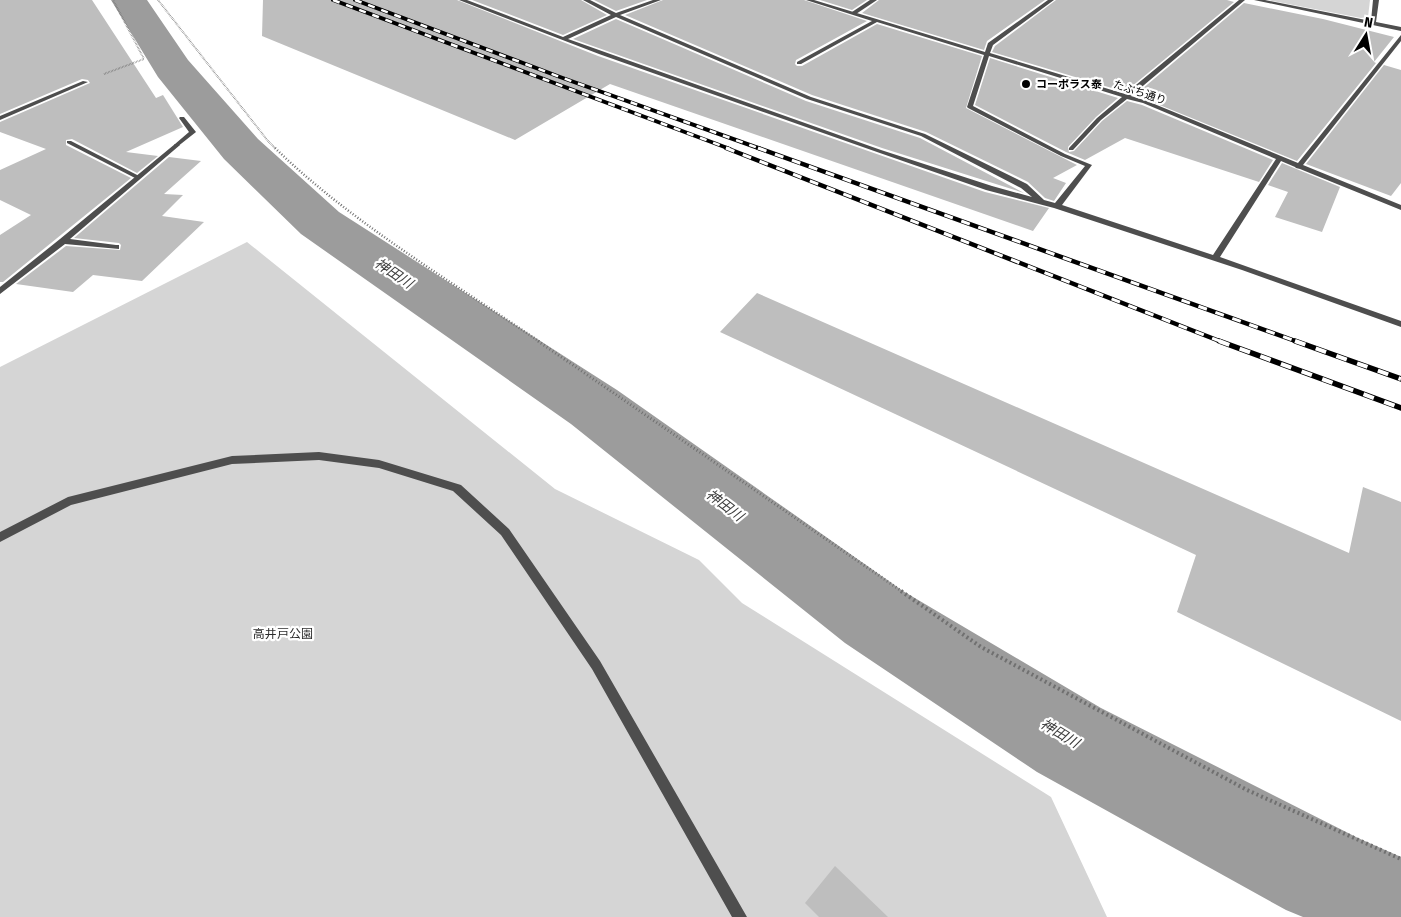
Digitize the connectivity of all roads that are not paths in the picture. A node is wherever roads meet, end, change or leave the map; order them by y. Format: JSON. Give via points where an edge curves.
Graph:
{"nodes":[{"id":1,"x":462,"y":0,"type":"edge"},
{"id":2,"x":658,"y":0,"type":"edge"},
{"id":3,"x":809,"y":0,"type":"edge"},
{"id":4,"x":874,"y":0,"type":"edge"},
{"id":5,"x":1051,"y":0,"type":"edge"},
{"id":6,"x":1242,"y":0,"type":"edge"},
{"id":7,"x":1257,"y":0,"type":"edge"},
{"id":8,"x":1376,"y":0,"type":"edge"},
{"id":9,"x":589,"y":1,"type":"edge"},
{"id":10,"x":854,"y":13,"type":"junction"},
{"id":11,"x":617,"y":14,"type":"junction"},
{"id":12,"x":877,"y":20,"type":"junction"},
{"id":13,"x":1373,"y":24,"type":"junction"},
{"id":14,"x":1401,"y":30,"type":"edge"},
{"id":15,"x":1401,"y":37,"type":"edge"},
{"id":16,"x":565,"y":38,"type":"junction"},
{"id":17,"x":986,"y":54,"type":"junction"},
{"id":18,"x":799,"y":63,"type":"dead end"},
{"id":19,"x":85,"y":82,"type":"road end"},
{"id":20,"x":1126,"y":98,"type":"junction"},
{"id":21,"x":0,"y":118,"type":"edge"},
{"id":22,"x":182,"y":118,"type":"dead end"},
{"id":23,"x":69,"y":142,"type":"dead end"},
{"id":24,"x":1071,"y":149,"type":"dead end"},
{"id":25,"x":1279,"y":158,"type":"junction"},
{"id":26,"x":1298,"y":167,"type":"junction"},
{"id":27,"x":137,"y":177,"type":"junction"},
{"id":28,"x":1044,"y":203,"type":"junction"},
{"id":29,"x":1057,"y":206,"type":"junction"},
{"id":30,"x":1401,"y":208,"type":"edge"},
{"id":31,"x":63,"y":241,"type":"junction"},
{"id":32,"x":116,"y":247,"type":"dead end"},
{"id":33,"x":1215,"y":258,"type":"junction"},
{"id":34,"x":0,"y":291,"type":"edge"},
{"id":35,"x":1401,"y":324,"type":"edge"},
{"id":36,"x":0,"y":537,"type":"edge"},
{"id":37,"x":740,"y":917,"type":"edge"}],
"edges":[{"from":1,"to":16,"type":"street"},
{"from":2,"to":11,"type":"street"},
{"from":3,"to":10,"type":"street","name":"たぶち通り"},
{"from":4,"to":10,"type":"street"},
{"from":5,"to":17,"type":"street","via":[[990,44]]},
{"from":6,"to":20,"type":"street"},
{"from":7,"to":13,"type":"street"},
{"from":8,"to":13,"type":"street"},
{"from":9,"to":11,"type":"street"},
{"from":10,"to":12,"type":"street","name":"たぶち通り"},
{"from":11,"to":16,"type":"street"},
{"from":11,"to":28,"type":"street","via":[[809,98],[923,135],[1024,186]]},
{"from":12,"to":17,"type":"street","name":"たぶち通り"},
{"from":12,"to":18,"type":"street"},
{"from":13,"to":14,"type":"street"},
{"from":15,"to":26,"type":"street"},
{"from":16,"to":28,"type":"street","via":[[879,152]]},
{"from":17,"to":20,"type":"street","name":"たぶち通り"},
{"from":17,"to":29,"type":"street","via":[[970,107],[1089,165]]},
{"from":19,"to":21,"type":"street"},
{"from":20,"to":24,"type":"street","via":[[1099,119]]},
{"from":20,"to":25,"type":"street","name":"たぶち通り","via":[[1145,102]]},
{"from":22,"to":27,"type":"street","via":[[193,132]]},
{"from":23,"to":27,"type":"street"},
{"from":25,"to":26,"type":"street","name":"たぶち通り"},
{"from":25,"to":33,"type":"street"},
{"from":26,"to":30,"type":"street","name":"たぶち通り"},
{"from":27,"to":31,"type":"street"},
{"from":28,"to":29,"type":"street"},
{"from":29,"to":33,"type":"street"},
{"from":31,"to":32,"type":"street"},
{"from":31,"to":34,"type":"street"},
{"from":33,"to":35,"type":"street"},
{"from":36,"to":37,"type":"street","via":[[68,502],[232,460],[319,456],[380,464],[457,488],[505,532],[596,665]]}]}
